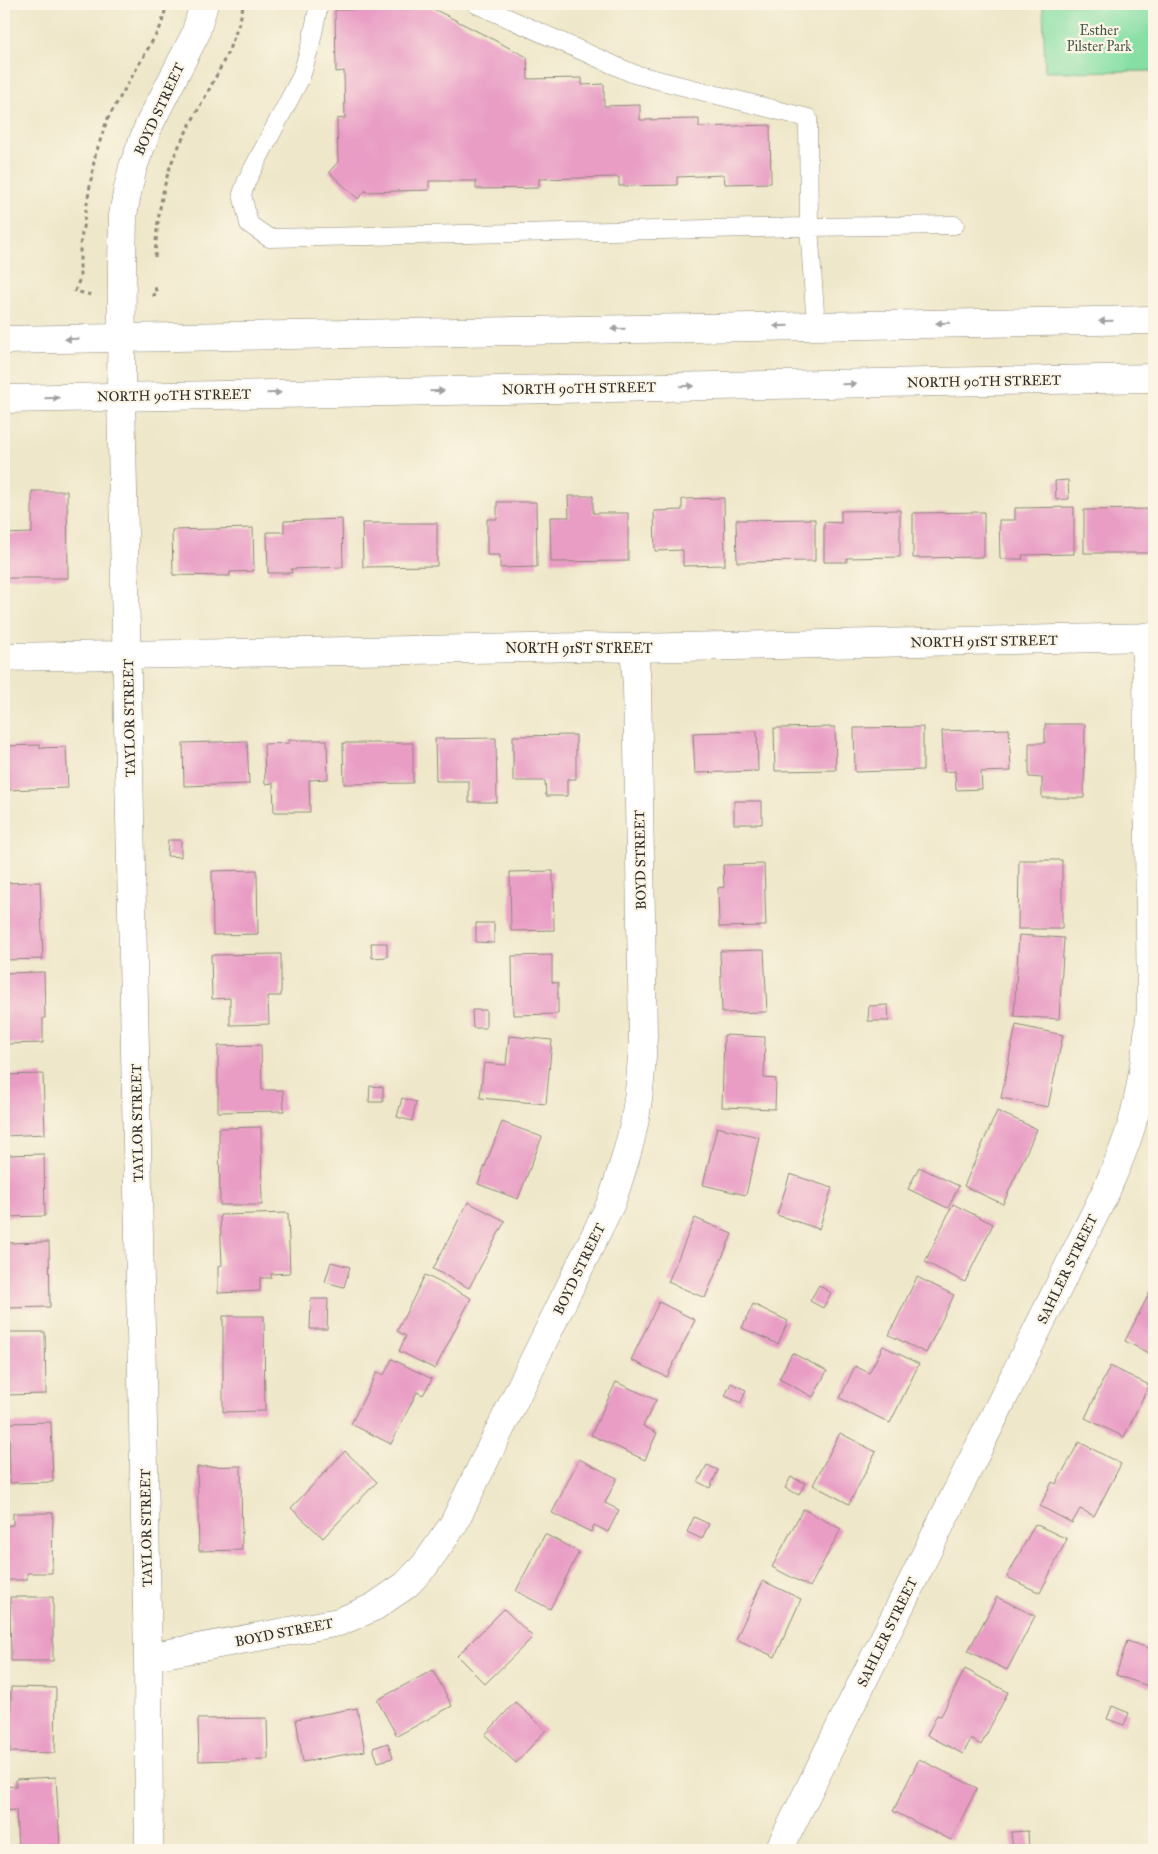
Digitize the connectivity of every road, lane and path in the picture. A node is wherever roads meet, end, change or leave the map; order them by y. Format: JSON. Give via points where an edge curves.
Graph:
{"nodes":[{"id":1,"x":204,"y":4,"type":"edge"},
{"id":2,"x":319,"y":4,"type":"edge"},
{"id":3,"x":476,"y":4,"type":"edge"},
{"id":4,"x":955,"y":225,"type":"dead end"},
{"id":5,"x":808,"y":227,"type":"junction"},
{"id":6,"x":1154,"y":320,"type":"edge"},
{"id":7,"x":816,"y":326,"type":"junction"},
{"id":8,"x":121,"y":338,"type":"junction"},
{"id":9,"x":4,"y":340,"type":"edge"},
{"id":10,"x":1154,"y":378,"type":"edge"},
{"id":11,"x":121,"y":396,"type":"junction"},
{"id":12,"x":4,"y":399,"type":"edge"},
{"id":13,"x":1149,"y":637,"type":"edge"},
{"id":14,"x":634,"y":648,"type":"junction"},
{"id":15,"x":127,"y":654,"type":"junction"},
{"id":16,"x":4,"y":657,"type":"edge"},
{"id":17,"x":148,"y":1657,"type":"junction"},
{"id":18,"x":149,"y":1850,"type":"edge"},
{"id":19,"x":779,"y":1850,"type":"edge"}],
"edges":[{"from":1,"to":8,"type":"street","name":"BOYD STREET","via":[[195,35],[149,125],[133,166],[123,224]]},
{"from":2,"to":5,"type":"lane","via":[[300,77],[242,194],[248,224],[269,238]]},
{"from":3,"to":5,"type":"lane","via":[[634,74],[808,118]]},
{"from":4,"to":5,"type":"lane"},
{"from":5,"to":7,"type":"lane"},
{"from":6,"to":7,"type":"street","one_way":true},
{"from":7,"to":8,"type":"street","one_way":true},
{"from":8,"to":9,"type":"street","one_way":true},
{"from":8,"to":11,"type":"street","name":"BOYD STREET"},
{"from":11,"to":10,"type":"street","name":"NORTH 90TH STREET","one_way":true},
{"from":12,"to":11,"type":"street","name":"NORTH 90TH STREET","one_way":true},
{"from":11,"to":15,"type":"street","name":"TAYLOR STREET"},
{"from":13,"to":14,"type":"street","name":"NORTH 91ST STREET"},
{"from":13,"to":19,"type":"street","name":"SAHLER STREET","via":[[1151,1009],[1145,1065],[1134,1117],[1106,1191]]},
{"from":14,"to":15,"type":"street","name":"NORTH 91ST STREET","via":[[584,646]]},
{"from":14,"to":17,"type":"street","name":"BOYD STREET","via":[[638,686],[641,1075],[626,1158],[611,1203],[454,1525],[425,1566],[406,1585],[374,1607],[339,1622]]},
{"from":15,"to":16,"type":"street","name":"NORTH 91ST STREET"},
{"from":15,"to":17,"type":"street","name":"TAYLOR STREET"},
{"from":17,"to":18,"type":"street","name":"TAYLOR STREET"}]}
